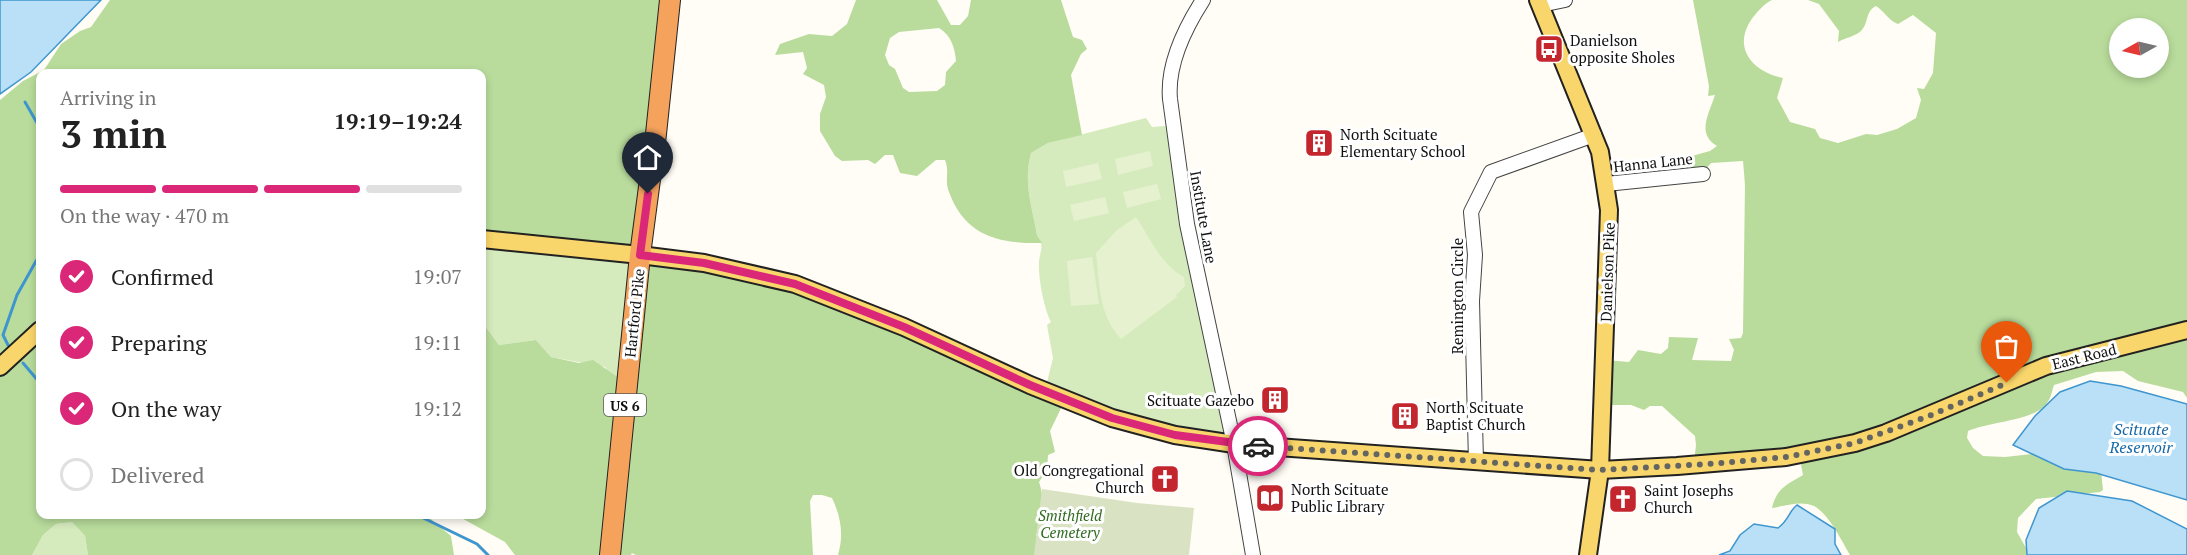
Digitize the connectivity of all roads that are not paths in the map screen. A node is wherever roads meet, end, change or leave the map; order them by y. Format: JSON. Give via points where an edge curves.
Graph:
{"nodes":[{"id":1,"x":670,"y":0,"type":"edge"},
{"id":2,"x":1203,"y":0,"type":"edge"},
{"id":3,"x":1566,"y":0,"type":"edge"},
{"id":4,"x":1540,"y":3,"type":"edge"},
{"id":5,"x":1594,"y":135,"type":"junction"},
{"id":6,"x":1703,"y":174,"type":"dead end"},
{"id":7,"x":1606,"y":184,"type":"junction"},
{"id":8,"x":486,"y":239,"type":"edge"},
{"id":9,"x":640,"y":255,"type":"junction"},
{"id":10,"x":2187,"y":330,"type":"edge"},
{"id":11,"x":36,"y":334,"type":"edge"},
{"id":12,"x":0,"y":366,"type":"edge"},
{"id":13,"x":1234,"y":444,"type":"junction"},
{"id":14,"x":1476,"y":462,"type":"junction"},
{"id":15,"x":1600,"y":470,"type":"junction"},
{"id":16,"x":610,"y":555,"type":"edge"},
{"id":17,"x":1253,"y":555,"type":"edge"},
{"id":18,"x":1588,"y":555,"type":"edge"}],
"edges":[{"from":1,"to":9,"type":"highway","name":"Hartford Pike","number":"US 6"},
{"from":2,"to":13,"type":"street","name":"Institute Lane","via":[[1187,27],[1169,84],[1187,224]]},
{"from":3,"to":4,"type":"street"},
{"from":4,"to":5,"type":"main road","name":"Danielson Pike"},
{"from":5,"to":7,"type":"main road","name":"Danielson Pike"},
{"from":5,"to":14,"type":"street","name":"Remington Circle","via":[[1491,172],[1471,212],[1475,255],[1472,301]]},
{"from":6,"to":7,"type":"street","name":"Hanna Lane"},
{"from":7,"to":15,"type":"main road","name":"Danielson Pike","via":[[1608,264]]},
{"from":8,"to":9,"type":"main road","name":"East Road"},
{"from":9,"to":13,"type":"main road","name":"East Road","via":[[704,263],[795,284],[1112,418],[1175,435]]},
{"from":9,"to":16,"type":"highway","name":"Hartford Pike","number":"US 6"},
{"from":10,"to":15,"type":"main road","name":"East Road","via":[[2046,366],[1855,443],[1786,457]]},
{"from":11,"to":12,"type":"main road"},
{"from":13,"to":14,"type":"main road","name":"East Road"},
{"from":13,"to":17,"type":"street","name":"Institute Lane"},
{"from":14,"to":15,"type":"main road","name":"East Road"},
{"from":15,"to":18,"type":"main road","name":"Danielson Pike"}]}
